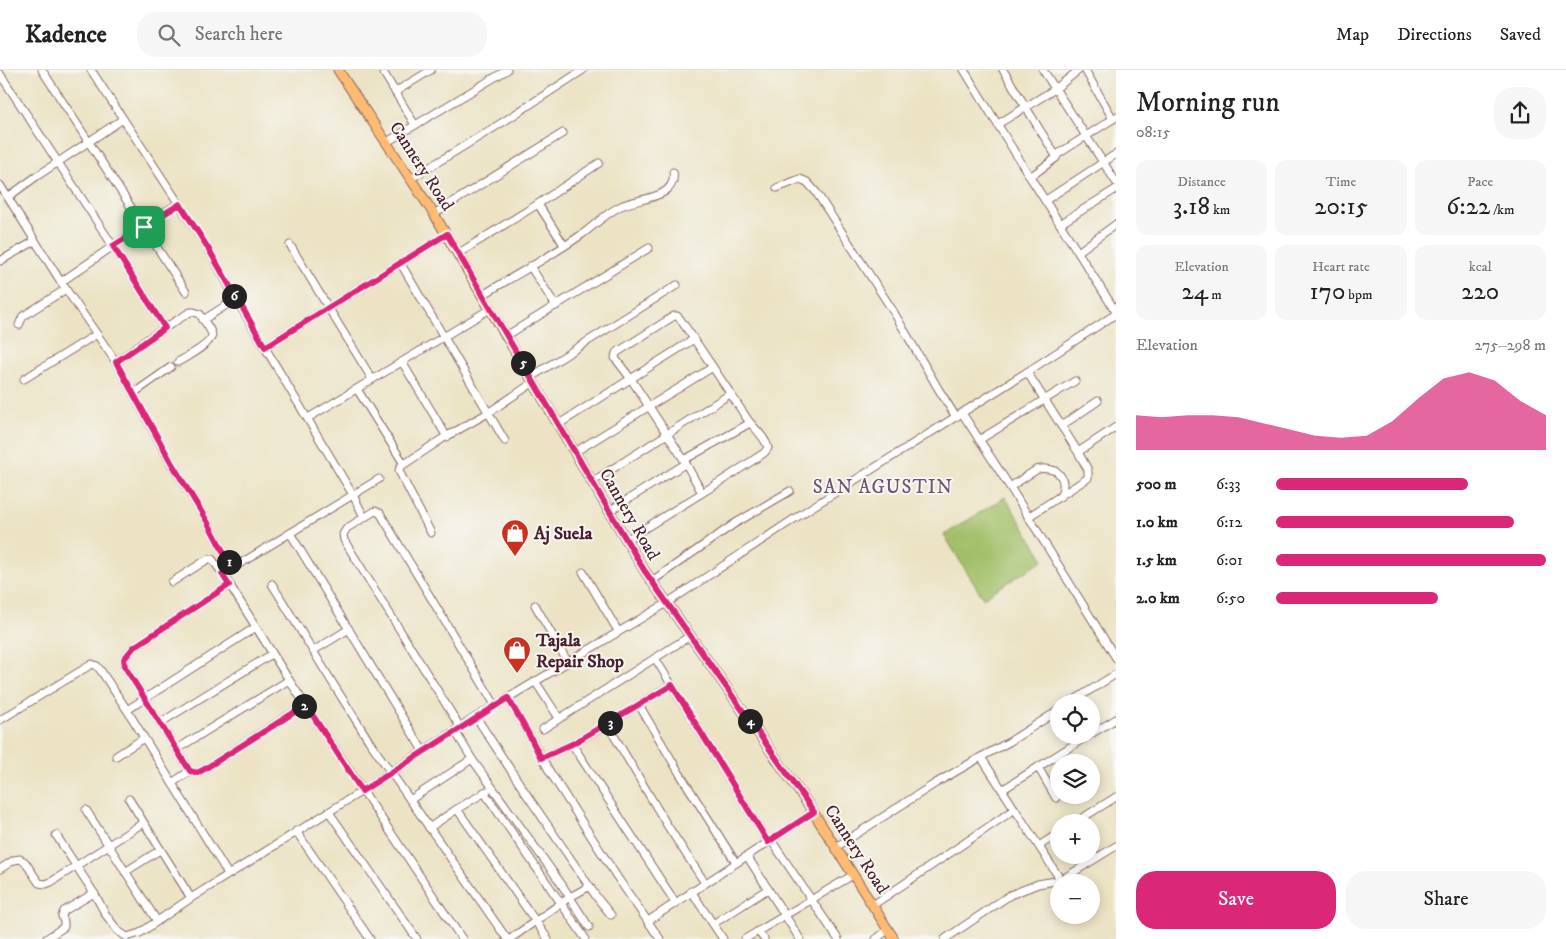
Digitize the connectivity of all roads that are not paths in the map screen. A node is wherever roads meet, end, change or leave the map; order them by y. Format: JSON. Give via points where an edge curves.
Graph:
{"nodes":[{"id":1,"x":42,"y":70,"type":"edge"},
{"id":2,"x":91,"y":70,"type":"edge"},
{"id":3,"x":338,"y":70,"type":"edge"},
{"id":4,"x":382,"y":70,"type":"edge"},
{"id":5,"x":430,"y":70,"type":"edge"},
{"id":6,"x":507,"y":70,"type":"edge"},
{"id":7,"x":583,"y":70,"type":"edge"},
{"id":8,"x":964,"y":70,"type":"edge"},
{"id":9,"x":1003,"y":70,"type":"edge"},
{"id":10,"x":1043,"y":70,"type":"edge"},
{"id":11,"x":1080,"y":70,"type":"edge"},
{"id":12,"x":1084,"y":70,"type":"edge"},
{"id":13,"x":0,"y":74,"type":"edge"},
{"id":14,"x":1055,"y":89,"type":"junction"},
{"id":15,"x":395,"y":92,"type":"junction"},
{"id":16,"x":1025,"y":106,"type":"junction"},
{"id":17,"x":1115,"y":118,"type":"edge"},
{"id":18,"x":124,"y":119,"type":"junction"},
{"id":19,"x":998,"y":124,"type":"junction"},
{"id":20,"x":415,"y":125,"type":"junction"},
{"id":21,"x":563,"y":133,"type":"dead end"},
{"id":22,"x":1086,"y":136,"type":"junction"},
{"id":23,"x":89,"y":142,"type":"junction"},
{"id":24,"x":387,"y":142,"type":"junction"},
{"id":25,"x":1116,"y":154,"type":"edge"},
{"id":26,"x":1056,"y":156,"type":"junction"},
{"id":27,"x":57,"y":162,"type":"junction"},
{"id":28,"x":1103,"y":162,"type":"junction"},
{"id":29,"x":599,"y":163,"type":"dead end"},
{"id":30,"x":673,"y":172,"type":"dead end"},
{"id":31,"x":1030,"y":177,"type":"junction"},
{"id":32,"x":412,"y":178,"type":"junction"},
{"id":33,"x":1116,"y":182,"type":"edge"},
{"id":34,"x":0,"y":185,"type":"edge"},
{"id":35,"x":777,"y":188,"type":"dead end"},
{"id":36,"x":1116,"y":190,"type":"edge"},
{"id":37,"x":8,"y":197,"type":"junction"},
{"id":38,"x":1046,"y":200,"type":"junction"},
{"id":39,"x":180,"y":204,"type":"junction"},
{"id":40,"x":538,"y":204,"type":"junction"},
{"id":41,"x":434,"y":214,"type":"junction"},
{"id":42,"x":1060,"y":224,"type":"junction"},
{"id":43,"x":1116,"y":224,"type":"edge"},
{"id":44,"x":144,"y":227,"type":"junction"},
{"id":45,"x":447,"y":234,"type":"junction"},
{"id":46,"x":34,"y":240,"type":"junction"},
{"id":47,"x":290,"y":245,"type":"dead end"},
{"id":48,"x":564,"y":245,"type":"junction"},
{"id":49,"x":113,"y":246,"type":"junction"},
{"id":50,"x":649,"y":248,"type":"dead end"},
{"id":51,"x":1078,"y":252,"type":"junction"},
{"id":52,"x":458,"y":253,"type":"junction"},
{"id":53,"x":0,"y":261,"type":"edge"},
{"id":54,"x":401,"y":264,"type":"junction"},
{"id":55,"x":530,"y":266,"type":"junction"},
{"id":56,"x":61,"y":282,"type":"junction"},
{"id":57,"x":677,"y":285,"type":"dead end"},
{"id":58,"x":66,"y":289,"type":"junction"},
{"id":59,"x":186,"y":292,"type":"dead end"},
{"id":60,"x":483,"y":295,"type":"junction"},
{"id":61,"x":236,"y":300,"type":"junction"},
{"id":62,"x":556,"y":306,"type":"junction"},
{"id":63,"x":329,"y":307,"type":"junction"},
{"id":64,"x":490,"y":309,"type":"junction"},
{"id":65,"x":1116,"y":313,"type":"edge"},
{"id":66,"x":203,"y":320,"type":"junction"},
{"id":67,"x":19,"y":325,"type":"dead end"},
{"id":68,"x":165,"y":328,"type":"junction"},
{"id":69,"x":97,"y":334,"type":"junction"},
{"id":70,"x":444,"y":336,"type":"junction"},
{"id":71,"x":506,"y":336,"type":"junction"},
{"id":72,"x":694,"y":339,"type":"junction"},
{"id":73,"x":265,"y":347,"type":"junction"},
{"id":74,"x":116,"y":362,"type":"junction"},
{"id":75,"x":178,"y":362,"type":"dead end"},
{"id":76,"x":402,"y":362,"type":"junction"},
{"id":77,"x":712,"y":367,"type":"junction"},
{"id":78,"x":170,"y":368,"type":"dead end"},
{"id":79,"x":1027,"y":372,"type":"junction"},
{"id":80,"x":24,"y":379,"type":"dead end"},
{"id":81,"x":372,"y":379,"type":"junction"},
{"id":82,"x":532,"y":379,"type":"junction"},
{"id":83,"x":630,"y":380,"type":"junction"},
{"id":84,"x":1075,"y":381,"type":"dead end"},
{"id":85,"x":357,"y":389,"type":"junction"},
{"id":86,"x":134,"y":393,"type":"junction"},
{"id":87,"x":730,"y":394,"type":"junction"},
{"id":88,"x":1043,"y":400,"type":"junction"},
{"id":89,"x":1098,"y":401,"type":"dead end"},
{"id":90,"x":648,"y":407,"type":"junction"},
{"id":91,"x":488,"y":413,"type":"junction"},
{"id":92,"x":959,"y":415,"type":"junction"},
{"id":93,"x":308,"y":418,"type":"junction"},
{"id":94,"x":750,"y":423,"type":"junction"},
{"id":95,"x":559,"y":424,"type":"junction"},
{"id":96,"x":1061,"y":426,"type":"junction"},
{"id":97,"x":1116,"y":427,"type":"edge"},
{"id":98,"x":667,"y":434,"type":"junction"},
{"id":99,"x":448,"y":437,"type":"junction"},
{"id":100,"x":979,"y":440,"type":"junction"},
{"id":101,"x":505,"y":441,"type":"dead end"},
{"id":102,"x":575,"y":452,"type":"junction"},
{"id":103,"x":1078,"y":452,"type":"junction"},
{"id":104,"x":684,"y":462,"type":"junction"},
{"id":105,"x":404,"y":464,"type":"junction"},
{"id":106,"x":378,"y":479,"type":"dead end"},
{"id":107,"x":592,"y":482,"type":"junction"},
{"id":108,"x":1010,"y":487,"type":"junction"},
{"id":109,"x":790,"y":491,"type":"dead end"},
{"id":110,"x":702,"y":493,"type":"junction"},
{"id":111,"x":354,"y":495,"type":"junction"},
{"id":112,"x":1061,"y":496,"type":"junction"},
{"id":113,"x":609,"y":511,"type":"junction"},
{"id":114,"x":364,"y":517,"type":"junction"},
{"id":115,"x":1028,"y":517,"type":"junction"},
{"id":116,"x":290,"y":533,"type":"junction"},
{"id":117,"x":432,"y":533,"type":"dead end"},
{"id":118,"x":626,"y":540,"type":"junction"},
{"id":119,"x":232,"y":568,"type":"junction"},
{"id":120,"x":583,"y":572,"type":"dead end"},
{"id":121,"x":222,"y":574,"type":"junction"},
{"id":122,"x":652,"y":581,"type":"junction"},
{"id":123,"x":172,"y":582,"type":"dead end"},
{"id":124,"x":272,"y":584,"type":"dead end"},
{"id":125,"x":229,"y":585,"type":"junction"},
{"id":126,"x":667,"y":603,"type":"junction"},
{"id":127,"x":535,"y":605,"type":"dead end"},
{"id":128,"x":256,"y":627,"type":"junction"},
{"id":129,"x":348,"y":630,"type":"junction"},
{"id":130,"x":618,"y":631,"type":"junction"},
{"id":131,"x":690,"y":636,"type":"junction"},
{"id":132,"x":313,"y":651,"type":"junction"},
{"id":133,"x":272,"y":654,"type":"junction"},
{"id":134,"x":656,"y":658,"type":"junction"},
{"id":135,"x":1116,"y":658,"type":"edge"},
{"id":136,"x":567,"y":662,"type":"junction"},
{"id":137,"x":1116,"y":674,"type":"edge"},
{"id":138,"x":289,"y":680,"type":"junction"},
{"id":139,"x":535,"y":681,"type":"junction"},
{"id":140,"x":672,"y":685,"type":"junction"},
{"id":141,"x":1084,"y":694,"type":"edge"},
{"id":142,"x":144,"y":698,"type":"junction"},
{"id":143,"x":508,"y":698,"type":"junction"},
{"id":144,"x":306,"y":705,"type":"junction"},
{"id":145,"x":496,"y":705,"type":"junction"},
{"id":146,"x":639,"y":705,"type":"junction"},
{"id":147,"x":127,"y":710,"type":"junction"},
{"id":148,"x":1050,"y":716,"type":"edge"},
{"id":149,"x":476,"y":717,"type":"junction"},
{"id":150,"x":559,"y":718,"type":"junction"},
{"id":151,"x":1116,"y":719,"type":"edge"},
{"id":152,"x":0,"y":720,"type":"edge"},
{"id":153,"x":160,"y":723,"type":"junction"},
{"id":154,"x":607,"y":724,"type":"junction"},
{"id":155,"x":543,"y":728,"type":"dead end"},
{"id":156,"x":1100,"y":728,"type":"edge"},
{"id":157,"x":458,"y":729,"type":"junction"},
{"id":158,"x":144,"y":738,"type":"junction"},
{"id":159,"x":572,"y":744,"type":"junction"},
{"id":160,"x":1074,"y":744,"type":"edge"},
{"id":161,"x":177,"y":749,"type":"junction"},
{"id":162,"x":423,"y":751,"type":"junction"},
{"id":163,"x":116,"y":756,"type":"dead end"},
{"id":164,"x":981,"y":757,"type":"junction"},
{"id":165,"x":541,"y":758,"type":"junction"},
{"id":166,"x":472,"y":759,"type":"junction"},
{"id":167,"x":1038,"y":767,"type":"junction"},
{"id":168,"x":190,"y":771,"type":"junction"},
{"id":169,"x":391,"y":772,"type":"junction"},
{"id":170,"x":172,"y":783,"type":"junction"},
{"id":171,"x":492,"y":786,"type":"junction"},
{"id":172,"x":1050,"y":788,"type":"edge"},
{"id":173,"x":1002,"y":790,"type":"junction"},
{"id":174,"x":362,"y":791,"type":"junction"},
{"id":175,"x":484,"y":792,"type":"junction"},
{"id":176,"x":1116,"y":797,"type":"edge"},
{"id":177,"x":129,"y":800,"type":"dead end"},
{"id":178,"x":410,"y":800,"type":"junction"},
{"id":179,"x":458,"y":809,"type":"junction"},
{"id":180,"x":1014,"y":809,"type":"junction"},
{"id":181,"x":86,"y":810,"type":"dead end"},
{"id":182,"x":329,"y":812,"type":"junction"},
{"id":183,"x":814,"y":812,"type":"junction"},
{"id":184,"x":1089,"y":814,"type":"edge"},
{"id":185,"x":143,"y":823,"type":"junction"},
{"id":186,"x":429,"y":828,"type":"junction"},
{"id":187,"x":296,"y":831,"type":"junction"},
{"id":188,"x":56,"y":835,"type":"dead end"},
{"id":189,"x":1050,"y":839,"type":"edge"},
{"id":190,"x":769,"y":841,"type":"junction"},
{"id":191,"x":108,"y":845,"type":"junction"},
{"id":192,"x":1039,"y":846,"type":"junction"},
{"id":193,"x":1116,"y":846,"type":"edge"},
{"id":194,"x":836,"y":847,"type":"junction"},
{"id":195,"x":160,"y":850,"type":"junction"},
{"id":196,"x":747,"y":856,"type":"junction"},
{"id":197,"x":736,"y":862,"type":"junction"},
{"id":198,"x":76,"y":865,"type":"junction"},
{"id":199,"x":0,"y":869,"type":"edge"},
{"id":200,"x":126,"y":872,"type":"junction"},
{"id":201,"x":228,"y":874,"type":"junction"},
{"id":202,"x":1057,"y":874,"type":"edge"},
{"id":203,"x":1073,"y":874,"type":"edge"},
{"id":204,"x":853,"y":875,"type":"junction"},
{"id":205,"x":1050,"y":882,"type":"edge"},
{"id":206,"x":705,"y":883,"type":"junction"},
{"id":207,"x":590,"y":886,"type":"junction"},
{"id":208,"x":768,"y":889,"type":"junction"},
{"id":209,"x":691,"y":892,"type":"junction"},
{"id":210,"x":94,"y":893,"type":"junction"},
{"id":211,"x":570,"y":897,"type":"junction"},
{"id":212,"x":191,"y":898,"type":"junction"},
{"id":213,"x":811,"y":901,"type":"junction"},
{"id":214,"x":675,"y":902,"type":"junction"},
{"id":215,"x":562,"y":903,"type":"junction"},
{"id":216,"x":873,"y":905,"type":"junction"},
{"id":217,"x":611,"y":915,"type":"dead end"},
{"id":218,"x":784,"y":916,"type":"junction"},
{"id":219,"x":157,"y":921,"type":"junction"},
{"id":220,"x":535,"y":921,"type":"junction"},
{"id":221,"x":648,"y":921,"type":"junction"},
{"id":222,"x":713,"y":924,"type":"junction"},
{"id":223,"x":589,"y":927,"type":"dead end"},
{"id":224,"x":888,"y":930,"type":"junction"},
{"id":225,"x":758,"y":931,"type":"junction"},
{"id":226,"x":585,"y":938,"type":"edge"},
{"id":227,"x":46,"y":939,"type":"edge"},
{"id":228,"x":370,"y":939,"type":"edge"},
{"id":229,"x":417,"y":939,"type":"edge"},
{"id":230,"x":462,"y":939,"type":"edge"},
{"id":231,"x":508,"y":939,"type":"edge"},
{"id":232,"x":548,"y":939,"type":"edge"},
{"id":233,"x":660,"y":939,"type":"edge"},
{"id":234,"x":723,"y":939,"type":"edge"},
{"id":235,"x":745,"y":939,"type":"edge"},
{"id":236,"x":764,"y":939,"type":"edge"},
{"id":237,"x":800,"y":939,"type":"edge"},
{"id":238,"x":838,"y":939,"type":"edge"},
{"id":239,"x":876,"y":939,"type":"edge"},
{"id":240,"x":894,"y":939,"type":"edge"},
{"id":241,"x":944,"y":939,"type":"edge"}],
"edges":[{"from":1,"to":23,"type":"street"},
{"from":2,"to":18,"type":"street"},
{"from":3,"to":24,"type":"main road","name":"Cannery Road"},
{"from":4,"to":15,"type":"street"},
{"from":5,"to":15,"type":"street"},
{"from":6,"to":20,"type":"street"},
{"from":7,"to":32,"type":"street"},
{"from":8,"to":19,"type":"street"},
{"from":9,"to":16,"type":"street"},
{"from":10,"to":14,"type":"street"},
{"from":11,"to":14,"type":"street"},
{"from":12,"to":17,"type":"street"},
{"from":13,"to":27,"type":"street"},
{"from":14,"to":16,"type":"street"},
{"from":14,"to":22,"type":"street"},
{"from":15,"to":20,"type":"street"},
{"from":16,"to":19,"type":"street"},
{"from":16,"to":26,"type":"street"},
{"from":17,"to":22,"type":"street"},
{"from":18,"to":23,"type":"street"},
{"from":18,"to":39,"type":"street"},
{"from":19,"to":31,"type":"street"},
{"from":20,"to":24,"type":"street"},
{"from":21,"to":41,"type":"street"},
{"from":22,"to":26,"type":"street"},
{"from":22,"to":28,"type":"street"},
{"from":23,"to":27,"type":"street"},
{"from":23,"to":44,"type":"street"},
{"from":24,"to":32,"type":"main road","name":"Cannery Road"},
{"from":25,"to":28,"type":"street"},
{"from":26,"to":31,"type":"street"},
{"from":27,"to":37,"type":"street"},
{"from":27,"to":49,"type":"street"},
{"from":28,"to":33,"type":"street"},
{"from":28,"to":38,"type":"street"},
{"from":29,"to":40,"type":"street"},
{"from":30,"to":48,"type":"street","via":[[673,182],[662,194],[622,206]]},
{"from":31,"to":38,"type":"street"},
{"from":32,"to":41,"type":"main road","name":"Cannery Road"},
{"from":34,"to":37,"type":"street"},
{"from":35,"to":92,"type":"street","via":[[800,179],[816,192],[939,390]]},
{"from":36,"to":42,"type":"street"},
{"from":37,"to":46,"type":"street"},
{"from":38,"to":42,"type":"street"},
{"from":39,"to":44,"type":"street"},
{"from":39,"to":61,"type":"street"},
{"from":40,"to":48,"type":"street"},
{"from":40,"to":52,"type":"street"},
{"from":41,"to":45,"type":"main road","name":"Cannery Road"},
{"from":42,"to":51,"type":"street"},
{"from":43,"to":51,"type":"street"},
{"from":44,"to":49,"type":"street"},
{"from":44,"to":59,"type":"street"},
{"from":45,"to":52,"type":"main road","name":"Cannery Road"},
{"from":45,"to":54,"type":"street"},
{"from":46,"to":53,"type":"street"},
{"from":46,"to":56,"type":"street"},
{"from":47,"to":63,"type":"street"},
{"from":48,"to":55,"type":"street"},
{"from":49,"to":56,"type":"street"},
{"from":49,"to":68,"type":"street"},
{"from":50,"to":62,"type":"street"},
{"from":51,"to":65,"type":"street"},
{"from":52,"to":60,"type":"main road","name":"Cannery Road"},
{"from":54,"to":63,"type":"street"},
{"from":54,"to":70,"type":"street"},
{"from":55,"to":60,"type":"street"},
{"from":55,"to":62,"type":"street"},
{"from":56,"to":58,"type":"street"},
{"from":57,"to":82,"type":"street"},
{"from":58,"to":67,"type":"street","via":[[23,316]]},
{"from":58,"to":69,"type":"street"},
{"from":60,"to":64,"type":"main road","name":"Cannery Road"},
{"from":61,"to":66,"type":"street"},
{"from":61,"to":73,"type":"street"},
{"from":62,"to":71,"type":"street"},
{"from":63,"to":73,"type":"street"},
{"from":63,"to":81,"type":"street"},
{"from":64,"to":70,"type":"street"},
{"from":64,"to":71,"type":"main road","name":"Cannery Road"},
{"from":65,"to":79,"type":"street"},
{"from":66,"to":68,"type":"street","via":[[200,314],[190,312]]},
{"from":66,"to":75,"type":"street","via":[[212,334],[210,340]]},
{"from":68,"to":74,"type":"street"},
{"from":69,"to":74,"type":"street"},
{"from":69,"to":80,"type":"street"},
{"from":70,"to":76,"type":"street"},
{"from":70,"to":91,"type":"street"},
{"from":71,"to":82,"type":"main road","name":"Cannery Road"},
{"from":72,"to":77,"type":"street"},
{"from":72,"to":83,"type":"street"},
{"from":72,"to":83,"type":"street","via":[[680,319],[674,316],[616,353],[614,358]]},
{"from":73,"to":93,"type":"street"},
{"from":74,"to":86,"type":"street"},
{"from":76,"to":81,"type":"street"},
{"from":76,"to":99,"type":"street"},
{"from":77,"to":87,"type":"street"},
{"from":77,"to":90,"type":"street"},
{"from":78,"to":86,"type":"street"},
{"from":79,"to":88,"type":"street"},
{"from":79,"to":92,"type":"street"},
{"from":81,"to":85,"type":"street"},
{"from":82,"to":91,"type":"street"},
{"from":82,"to":95,"type":"main road","name":"Cannery Road"},
{"from":83,"to":90,"type":"street"},
{"from":83,"to":95,"type":"street"},
{"from":84,"to":88,"type":"street"},
{"from":85,"to":93,"type":"street"},
{"from":85,"to":105,"type":"street"},
{"from":86,"to":119,"type":"street"},
{"from":87,"to":94,"type":"street"},
{"from":87,"to":98,"type":"street"},
{"from":88,"to":96,"type":"street"},
{"from":88,"to":100,"type":"street"},
{"from":89,"to":96,"type":"street"},
{"from":90,"to":98,"type":"street"},
{"from":90,"to":102,"type":"street"},
{"from":91,"to":99,"type":"street"},
{"from":91,"to":101,"type":"street"},
{"from":92,"to":100,"type":"street"},
{"from":92,"to":126,"type":"street"},
{"from":93,"to":111,"type":"street"},
{"from":94,"to":104,"type":"street"},
{"from":94,"to":110,"type":"street","via":[[766,442],[767,450]]},
{"from":95,"to":102,"type":"main road","name":"Cannery Road"},
{"from":96,"to":103,"type":"street"},
{"from":97,"to":103,"type":"street"},
{"from":98,"to":104,"type":"street"},
{"from":98,"to":107,"type":"street"},
{"from":99,"to":105,"type":"street"},
{"from":100,"to":108,"type":"street"},
{"from":102,"to":107,"type":"main road","name":"Cannery Road"},
{"from":103,"to":112,"type":"street","via":[[1089,473],[1088,478]]},
{"from":104,"to":110,"type":"street"},
{"from":104,"to":113,"type":"street"},
{"from":105,"to":117,"type":"street","via":[[399,471]]},
{"from":106,"to":111,"type":"street"},
{"from":107,"to":113,"type":"main road","name":"Cannery Road"},
{"from":108,"to":112,"type":"street","via":[[1040,469],[1050,469],[1057,471],[1062,478]]},
{"from":108,"to":115,"type":"street"},
{"from":109,"to":122,"type":"street","via":[[734,524]]},
{"from":110,"to":118,"type":"street"},
{"from":111,"to":114,"type":"street"},
{"from":111,"to":116,"type":"street"},
{"from":112,"to":115,"type":"street"},
{"from":113,"to":118,"type":"main road","name":"Cannery Road"},
{"from":114,"to":145,"type":"street","via":[[374,511],[380,513]]},
{"from":114,"to":157,"type":"street","via":[[344,531],[344,540]]},
{"from":115,"to":135,"type":"street"},
{"from":116,"to":119,"type":"street"},
{"from":116,"to":129,"type":"street"},
{"from":118,"to":122,"type":"main road","name":"Cannery Road"},
{"from":119,"to":121,"type":"street"},
{"from":120,"to":130,"type":"street"},
{"from":121,"to":123,"type":"street","via":[[216,562],[208,559]]},
{"from":121,"to":125,"type":"street"},
{"from":122,"to":126,"type":"main road","name":"Cannery Road"},
{"from":124,"to":132,"type":"street"},
{"from":125,"to":128,"type":"street"},
{"from":125,"to":142,"type":"street","via":[[126,655],[125,667]]},
{"from":126,"to":130,"type":"street"},
{"from":126,"to":131,"type":"main road","name":"Cannery Road"},
{"from":127,"to":136,"type":"street"},
{"from":128,"to":133,"type":"street"},
{"from":128,"to":142,"type":"street"},
{"from":129,"to":132,"type":"street"},
{"from":129,"to":162,"type":"street"},
{"from":130,"to":136,"type":"street"},
{"from":131,"to":134,"type":"street"},
{"from":131,"to":183,"type":"main road","name":"Cannery Road"},
{"from":132,"to":169,"type":"street"},
{"from":133,"to":138,"type":"street"},
{"from":133,"to":153,"type":"street"},
{"from":134,"to":140,"type":"street"},
{"from":134,"to":150,"type":"street"},
{"from":136,"to":139,"type":"street"},
{"from":137,"to":141,"type":"street"},
{"from":138,"to":144,"type":"street"},
{"from":138,"to":161,"type":"street"},
{"from":139,"to":143,"type":"street"},
{"from":139,"to":150,"type":"street"},
{"from":140,"to":146,"type":"street"},
{"from":140,"to":190,"type":"street"},
{"from":142,"to":147,"type":"street"},
{"from":142,"to":153,"type":"street"},
{"from":143,"to":145,"type":"street"},
{"from":143,"to":165,"type":"street"},
{"from":144,"to":168,"type":"street","via":[[203,770],[197,773]]},
{"from":144,"to":174,"type":"street"},
{"from":145,"to":149,"type":"street"},
{"from":146,"to":154,"type":"street"},
{"from":146,"to":197,"type":"street"},
{"from":147,"to":152,"type":"street","via":[[101,671],[92,664]]},
{"from":147,"to":158,"type":"street"},
{"from":148,"to":164,"type":"street"},
{"from":149,"to":157,"type":"street"},
{"from":149,"to":207,"type":"street"},
{"from":150,"to":155,"type":"street"},
{"from":151,"to":156,"type":"street"},
{"from":153,"to":161,"type":"street"},
{"from":154,"to":159,"type":"street"},
{"from":154,"to":206,"type":"street"},
{"from":157,"to":162,"type":"street"},
{"from":157,"to":166,"type":"street"},
{"from":158,"to":163,"type":"street"},
{"from":158,"to":170,"type":"street"},
{"from":159,"to":165,"type":"street"},
{"from":159,"to":214,"type":"street"},
{"from":160,"to":167,"type":"street"},
{"from":161,"to":168,"type":"street"},
{"from":162,"to":169,"type":"street"},
{"from":164,"to":173,"type":"street"},
{"from":164,"to":194,"type":"street"},
{"from":165,"to":221,"type":"street"},
{"from":166,"to":171,"type":"street"},
{"from":166,"to":178,"type":"street"},
{"from":167,"to":172,"type":"street"},
{"from":167,"to":173,"type":"street"},
{"from":168,"to":170,"type":"street"},
{"from":169,"to":174,"type":"street"},
{"from":169,"to":178,"type":"street"},
{"from":170,"to":201,"type":"street"},
{"from":171,"to":175,"type":"street"},
{"from":171,"to":211,"type":"street"},
{"from":173,"to":180,"type":"street"},
{"from":174,"to":182,"type":"street"},
{"from":174,"to":230,"type":"street"},
{"from":175,"to":179,"type":"street"},
{"from":175,"to":215,"type":"street"},
{"from":176,"to":184,"type":"street"},
{"from":177,"to":185,"type":"street"},
{"from":178,"to":186,"type":"street"},
{"from":179,"to":186,"type":"street"},
{"from":179,"to":220,"type":"street"},
{"from":180,"to":192,"type":"street"},
{"from":180,"to":216,"type":"street"},
{"from":181,"to":191,"type":"street"},
{"from":182,"to":187,"type":"street"},
{"from":182,"to":229,"type":"street"},
{"from":183,"to":190,"type":"street"},
{"from":183,"to":194,"type":"main road","name":"Cannery Road"},
{"from":185,"to":191,"type":"street"},
{"from":185,"to":195,"type":"street"},
{"from":186,"to":231,"type":"street"},
{"from":187,"to":201,"type":"street"},
{"from":187,"to":228,"type":"street"},
{"from":188,"to":198,"type":"street"},
{"from":189,"to":192,"type":"street"},
{"from":190,"to":196,"type":"street"},
{"from":190,"to":213,"type":"street"},
{"from":191,"to":198,"type":"street"},
{"from":191,"to":200,"type":"street"},
{"from":192,"to":202,"type":"street"},
{"from":193,"to":203,"type":"street"},
{"from":194,"to":204,"type":"main road","name":"Cannery Road"},
{"from":195,"to":200,"type":"street"},
{"from":195,"to":212,"type":"street"},
{"from":196,"to":197,"type":"street"},
{"from":196,"to":208,"type":"street"},
{"from":197,"to":206,"type":"street"},
{"from":198,"to":199,"type":"street","via":[[46,884],[39,883],[20,859]]},
{"from":198,"to":210,"type":"street"},
{"from":200,"to":219,"type":"street"},
{"from":201,"to":212,"type":"street"},
{"from":204,"to":213,"type":"street"},
{"from":204,"to":216,"type":"main road","name":"Cannery Road"},
{"from":205,"to":241,"type":"street","via":[[1010,895]]},
{"from":206,"to":209,"type":"street"},
{"from":207,"to":211,"type":"street"},
{"from":207,"to":217,"type":"street"},
{"from":208,"to":218,"type":"street"},
{"from":208,"to":222,"type":"street"},
{"from":209,"to":214,"type":"street"},
{"from":209,"to":222,"type":"street"},
{"from":210,"to":219,"type":"street","via":[[106,915],[124,936],[140,933]]},
{"from":210,"to":227,"type":"street","via":[[64,911],[64,927]]},
{"from":211,"to":215,"type":"street"},
{"from":211,"to":223,"type":"street"},
{"from":212,"to":219,"type":"street"},
{"from":213,"to":218,"type":"street"},
{"from":213,"to":238,"type":"street"},
{"from":214,"to":221,"type":"street"},
{"from":215,"to":220,"type":"street"},
{"from":215,"to":226,"type":"street"},
{"from":216,"to":224,"type":"main road","name":"Cannery Road"},
{"from":218,"to":225,"type":"street"},
{"from":218,"to":237,"type":"street"},
{"from":220,"to":231,"type":"street"},
{"from":220,"to":232,"type":"street"},
{"from":221,"to":233,"type":"street"},
{"from":222,"to":234,"type":"street"},
{"from":224,"to":239,"type":"street"},
{"from":224,"to":240,"type":"main road","name":"Cannery Road"},
{"from":225,"to":235,"type":"street"},
{"from":225,"to":236,"type":"street"}]}
